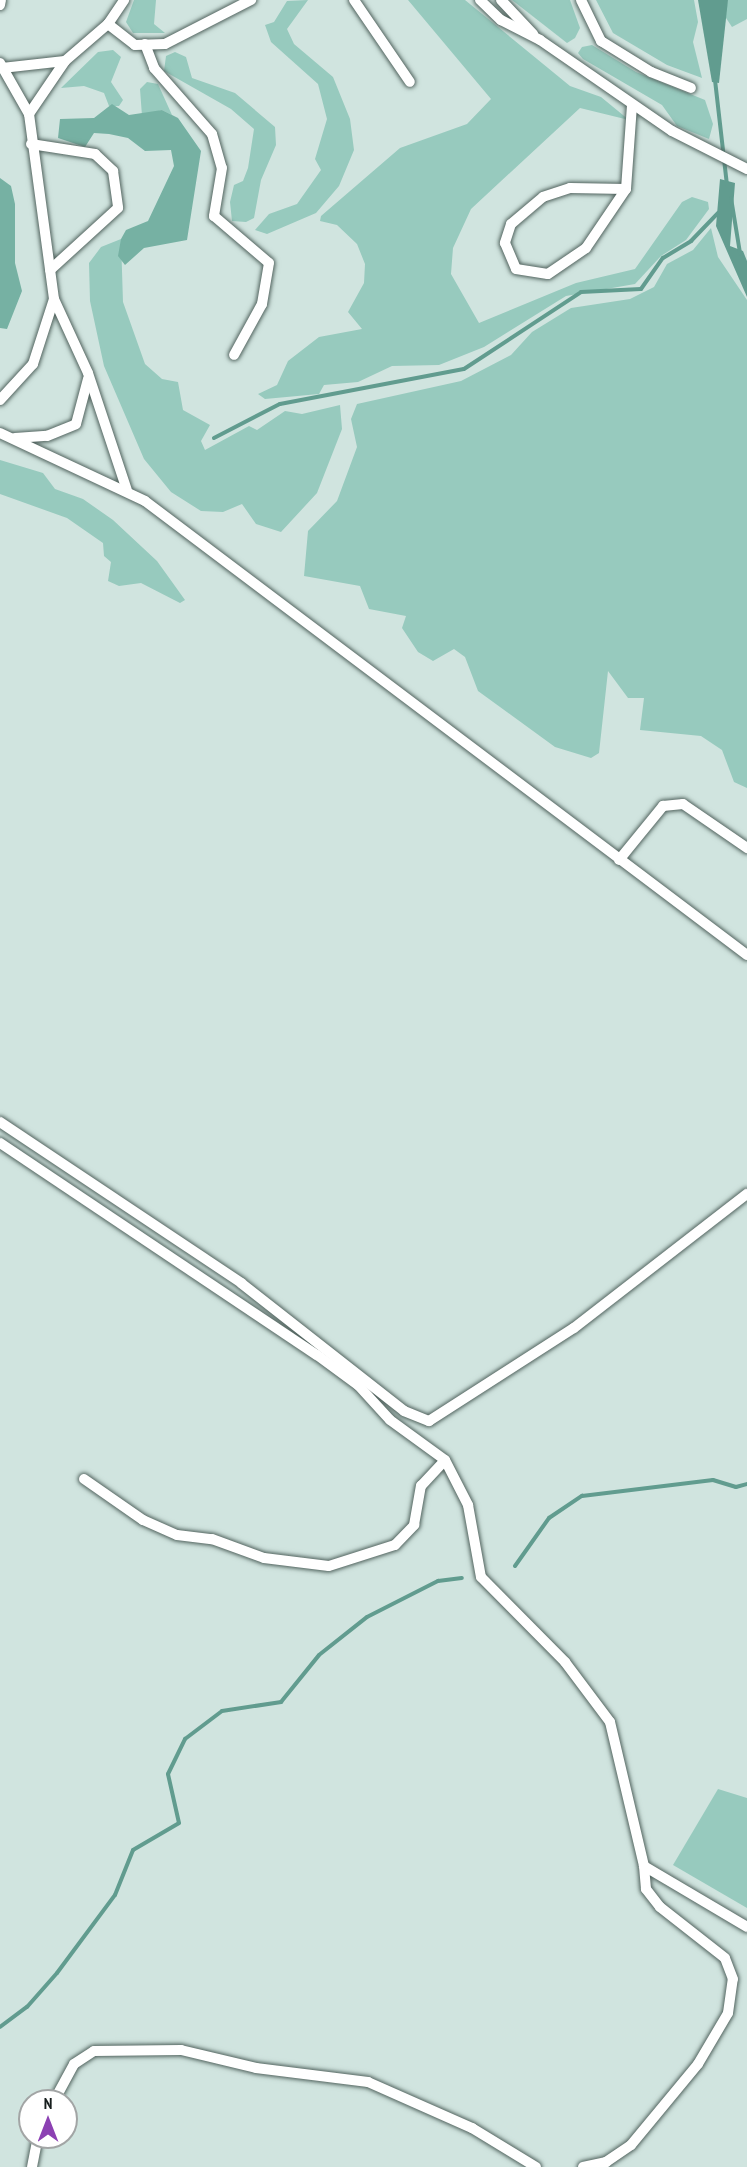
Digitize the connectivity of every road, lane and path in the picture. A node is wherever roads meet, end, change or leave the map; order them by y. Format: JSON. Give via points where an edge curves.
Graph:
{"nodes":[{"id":1,"x":1,"y":0,"type":"edge"},
{"id":2,"x":124,"y":0,"type":"edge"},
{"id":3,"x":250,"y":0,"type":"edge"},
{"id":4,"x":354,"y":0,"type":"edge"},
{"id":5,"x":480,"y":0,"type":"edge"},
{"id":6,"x":501,"y":0,"type":"edge"},
{"id":7,"x":581,"y":0,"type":"edge"},
{"id":8,"x":0,"y":5,"type":"edge"},
{"id":9,"x":108,"y":24,"type":"junction"},
{"id":10,"x":540,"y":40,"type":"junction"},
{"id":11,"x":145,"y":44,"type":"junction"},
{"id":12,"x":65,"y":61,"type":"junction"},
{"id":13,"x":1,"y":65,"type":"edge"},
{"id":14,"x":410,"y":82,"type":"dead end"},
{"id":15,"x":691,"y":88,"type":"dead end"},
{"id":16,"x":632,"y":106,"type":"junction"},
{"id":17,"x":29,"y":114,"type":"junction"},
{"id":18,"x":31,"y":144,"type":"junction"},
{"id":19,"x":746,"y":169,"type":"edge"},
{"id":20,"x":626,"y":189,"type":"junction"},
{"id":21,"x":51,"y":270,"type":"junction"},
{"id":22,"x":54,"y":299,"type":"junction"},
{"id":23,"x":234,"y":355,"type":"dead end"},
{"id":24,"x":88,"y":373,"type":"junction"},
{"id":25,"x":0,"y":400,"type":"edge"},
{"id":26,"x":0,"y":433,"type":"edge"},
{"id":27,"x":12,"y":438,"type":"junction"},
{"id":28,"x":127,"y":490,"type":"junction"},
{"id":29,"x":747,"y":848,"type":"edge"},
{"id":30,"x":620,"y":860,"type":"junction"},
{"id":31,"x":747,"y":956,"type":"edge"},
{"id":32,"x":0,"y":1122,"type":"edge"},
{"id":33,"x":0,"y":1143,"type":"edge"},
{"id":34,"x":747,"y":1194,"type":"edge"},
{"id":35,"x":445,"y":1460,"type":"junction"},
{"id":36,"x":84,"y":1479,"type":"dead end"},
{"id":37,"x":644,"y":1866,"type":"junction"},
{"id":38,"x":747,"y":1927,"type":"edge"},
{"id":39,"x":60,"y":2089,"type":"edge"},
{"id":40,"x":36,"y":2149,"type":"edge"},
{"id":41,"x":32,"y":2167,"type":"edge"},
{"id":42,"x":536,"y":2167,"type":"edge"},
{"id":43,"x":583,"y":2167,"type":"edge"}],
"edges":[{"from":1,"to":8,"type":"street"},
{"from":2,"to":9,"type":"street"},
{"from":3,"to":11,"type":"street","via":[[165,44]]},
{"from":4,"to":14,"type":"street"},
{"from":5,"to":10,"type":"street","via":[[501,20]]},
{"from":6,"to":10,"type":"street"},
{"from":7,"to":15,"type":"street","via":[[601,40],[651,72]]},
{"from":9,"to":11,"type":"street","via":[[135,45]]},
{"from":9,"to":12,"type":"street"},
{"from":10,"to":16,"type":"street"},
{"from":11,"to":23,"type":"street","via":[[154,68],[212,135],[222,168],[214,216],[268,263],[262,304]]},
{"from":12,"to":13,"type":"street"},
{"from":12,"to":17,"type":"street"},
{"from":13,"to":17,"type":"street"},
{"from":16,"to":19,"type":"street"},
{"from":16,"to":20,"type":"street"},
{"from":17,"to":18,"type":"street"},
{"from":18,"to":21,"type":"street"},
{"from":18,"to":21,"type":"street","via":[[95,154],[113,171],[118,208]]},
{"from":20,"to":20,"type":"street","via":[[586,248],[548,274],[516,268],[505,243],[511,224],[543,197],[570,188]]},
{"from":21,"to":22,"type":"street"},
{"from":22,"to":24,"type":"street"},
{"from":22,"to":25,"type":"street","via":[[33,364]]},
{"from":24,"to":27,"type":"street","via":[[86,403],[76,424],[47,436]]},
{"from":24,"to":28,"type":"street"},
{"from":26,"to":27,"type":"street"},
{"from":27,"to":28,"type":"street"},
{"from":28,"to":30,"type":"street"},
{"from":29,"to":30,"type":"street","via":[[683,804],[663,806]]},
{"from":30,"to":31,"type":"street"},
{"from":32,"to":34,"type":"street","via":[[240,1283],[404,1411],[429,1421],[574,1328]]},
{"from":33,"to":35,"type":"street","via":[[279,1327],[358,1385],[390,1420]]},
{"from":35,"to":36,"type":"street","via":[[421,1486],[414,1525],[395,1545],[329,1566],[264,1558],[212,1539],[177,1535],[143,1520]]},
{"from":35,"to":37,"type":"street","via":[[468,1505],[481,1577],[566,1662],[610,1722]]},
{"from":37,"to":38,"type":"street"},
{"from":37,"to":43,"type":"street","via":[[646,1889],[660,1907],[725,1958],[733,1979],[728,2013],[698,2064],[631,2145],[606,2162]]},
{"from":39,"to":42,"type":"street","via":[[74,2064],[94,2051],[182,2050],[256,2068],[368,2082],[472,2128]]},
{"from":40,"to":41,"type":"street"}]}
